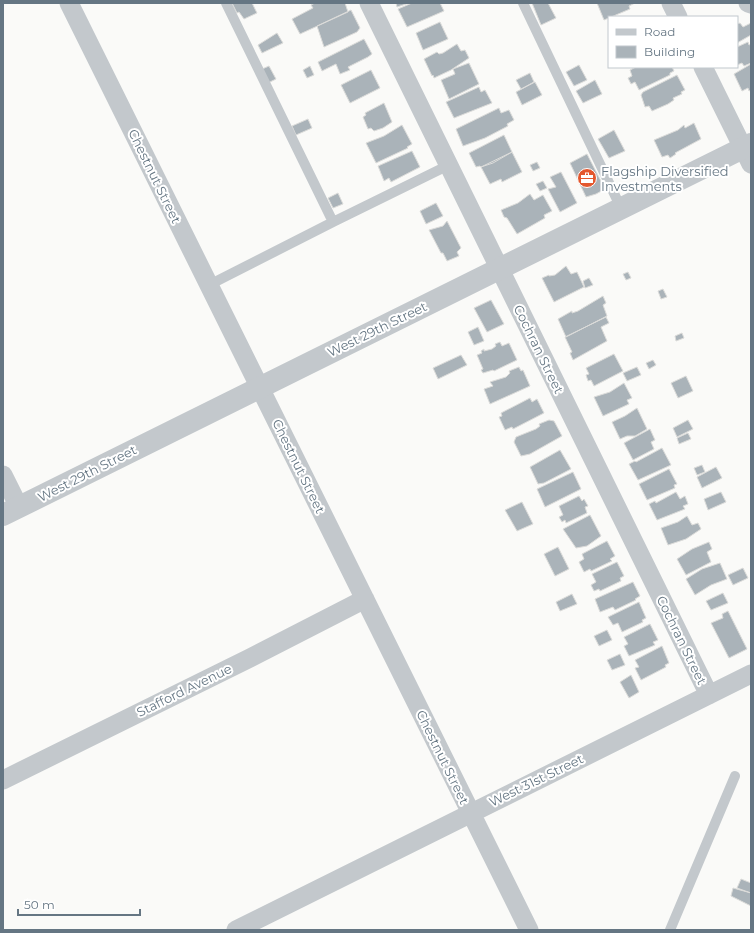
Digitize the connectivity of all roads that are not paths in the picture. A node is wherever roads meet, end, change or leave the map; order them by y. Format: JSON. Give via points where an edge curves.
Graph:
{"nodes":[{"id":1,"x":69,"y":3,"type":"edge"},
{"id":2,"x":226,"y":3,"type":"edge"},
{"id":3,"x":369,"y":3,"type":"edge"},
{"id":4,"x":523,"y":3,"type":"edge"},
{"id":5,"x":671,"y":3,"type":"edge"},
{"id":6,"x":678,"y":16,"type":"edge"},
{"id":7,"x":704,"y":68,"type":"edge"},
{"id":8,"x":748,"y":152,"type":"edge"},
{"id":9,"x":449,"y":165,"type":"junction"},
{"id":10,"x":621,"y":208,"type":"junction"},
{"id":11,"x":333,"y":222,"type":"junction"},
{"id":12,"x":499,"y":268,"type":"junction"},
{"id":13,"x":209,"y":285,"type":"junction"},
{"id":14,"x":260,"y":386,"type":"junction"},
{"id":15,"x":3,"y":475,"type":"edge"},
{"id":16,"x":11,"y":511,"type":"edge"},
{"id":17,"x":365,"y":598,"type":"junction"},
{"id":18,"x":751,"y":674,"type":"edge"},
{"id":19,"x":709,"y":695,"type":"junction"},
{"id":20,"x":735,"y":776,"type":"dead end"},
{"id":21,"x":3,"y":780,"type":"edge"},
{"id":22,"x":471,"y":812,"type":"junction"},
{"id":23,"x":236,"y":930,"type":"edge"},
{"id":24,"x":529,"y":930,"type":"edge"},
{"id":25,"x":670,"y":930,"type":"edge"}],
"edges":[{"from":1,"to":13,"type":"street","name":"Chestnut Street"},
{"from":2,"to":11,"type":"lane"},
{"from":3,"to":9,"type":"street","name":"Cochran Street"},
{"from":4,"to":10,"type":"lane"},
{"from":5,"to":6,"type":"street"},
{"from":7,"to":8,"type":"street"},
{"from":8,"to":10,"type":"street","name":"West 29th Street"},
{"from":9,"to":11,"type":"lane"},
{"from":9,"to":12,"type":"street","name":"Cochran Street"},
{"from":10,"to":12,"type":"street","name":"West 29th Street"},
{"from":11,"to":13,"type":"lane"},
{"from":12,"to":14,"type":"street","name":"West 29th Street"},
{"from":12,"to":19,"type":"street","name":"Cochran Street"},
{"from":13,"to":14,"type":"street","name":"Chestnut Street"},
{"from":14,"to":16,"type":"street","name":"West 29th Street"},
{"from":14,"to":17,"type":"street","name":"Chestnut Street"},
{"from":15,"to":16,"type":"street"},
{"from":17,"to":21,"type":"street","name":"Stafford Avenue"},
{"from":17,"to":22,"type":"street","name":"Chestnut Street"},
{"from":18,"to":19,"type":"street","name":"West 31st Street"},
{"from":19,"to":22,"type":"street","name":"West 31st Street"},
{"from":20,"to":25,"type":"lane"},
{"from":22,"to":23,"type":"street","name":"West 31st Street"},
{"from":22,"to":24,"type":"street","name":"Chestnut Street"}]}
